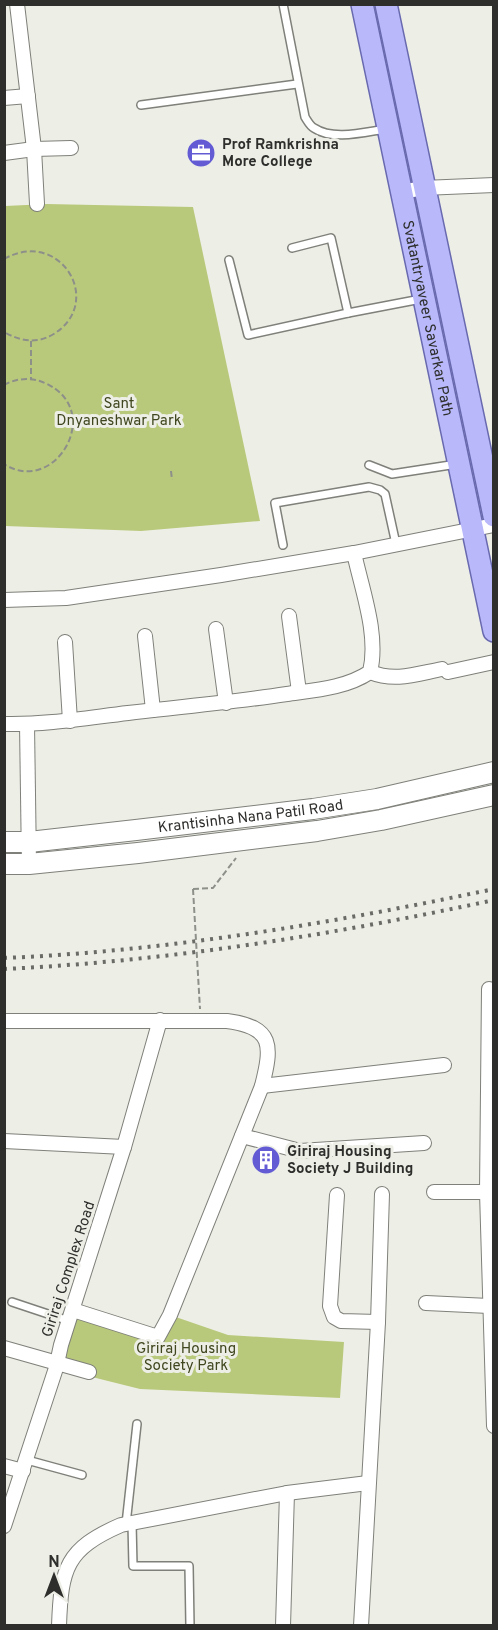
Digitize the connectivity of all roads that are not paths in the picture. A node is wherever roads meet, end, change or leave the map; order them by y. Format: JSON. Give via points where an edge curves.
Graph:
{"nodes":[{"id":1,"x":17,"y":4,"type":"edge"},
{"id":2,"x":283,"y":4,"type":"edge"},
{"id":3,"x":362,"y":4,"type":"edge"},
{"id":4,"x":386,"y":4,"type":"edge"},
{"id":5,"x":297,"y":84,"type":"junction"},
{"id":6,"x":28,"y":96,"type":"junction"},
{"id":7,"x":4,"y":98,"type":"edge"},
{"id":8,"x":141,"y":105,"type":"dead end"},
{"id":9,"x":388,"y":129,"type":"junction"},
{"id":10,"x":71,"y":148,"type":"dead end"},
{"id":11,"x":34,"y":149,"type":"junction"},
{"id":12,"x":4,"y":153,"type":"edge"},
{"id":13,"x":494,"y":185,"type":"edge"},
{"id":14,"x":423,"y":188,"type":"junction"},
{"id":15,"x":402,"y":192,"type":"junction"},
{"id":16,"x":37,"y":204,"type":"dead end"},
{"id":17,"x":292,"y":248,"type":"dead end"},
{"id":18,"x":229,"y":260,"type":"dead end"},
{"id":19,"x":447,"y":302,"type":"junction"},
{"id":20,"x":425,"y":303,"type":"junction"},
{"id":21,"x":348,"y":313,"type":"junction"},
{"id":22,"x":458,"y":464,"type":"junction"},
{"id":23,"x":369,"y":465,"type":"dead end"},
{"id":24,"x":494,"y":516,"type":"edge"},
{"id":25,"x":494,"y":525,"type":"edge"},
{"id":26,"x":471,"y":528,"type":"junction"},
{"id":27,"x":396,"y":544,"type":"junction"},
{"id":28,"x":283,"y":545,"type":"dead end"},
{"id":29,"x":354,"y":553,"type":"junction"},
{"id":30,"x":4,"y":600,"type":"edge"},
{"id":31,"x":289,"y":616,"type":"dead end"},
{"id":32,"x":216,"y":629,"type":"dead end"},
{"id":33,"x":494,"y":631,"type":"edge"},
{"id":34,"x":145,"y":636,"type":"dead end"},
{"id":35,"x":65,"y":642,"type":"dead end"},
{"id":36,"x":494,"y":662,"type":"edge"},
{"id":37,"x":370,"y":672,"type":"junction"},
{"id":38,"x":299,"y":692,"type":"junction"},
{"id":39,"x":226,"y":703,"type":"junction"},
{"id":40,"x":153,"y":710,"type":"junction"},
{"id":41,"x":70,"y":721,"type":"junction"},
{"id":42,"x":4,"y":724,"type":"edge"},
{"id":43,"x":27,"y":724,"type":"junction"},
{"id":44,"x":494,"y":772,"type":"edge"},
{"id":45,"x":494,"y":795,"type":"edge"},
{"id":46,"x":4,"y":842,"type":"edge"},
{"id":47,"x":29,"y":842,"type":"junction"},
{"id":48,"x":4,"y":864,"type":"edge"},
{"id":49,"x":29,"y":864,"type":"junction"},
{"id":50,"x":489,"y":989,"type":"dead end"},
{"id":51,"x":160,"y":1020,"type":"junction"},
{"id":52,"x":4,"y":1021,"type":"edge"},
{"id":53,"x":444,"y":1065,"type":"dead end"},
{"id":54,"x":262,"y":1086,"type":"junction"},
{"id":55,"x":242,"y":1136,"type":"junction"},
{"id":56,"x":4,"y":1141,"type":"edge"},
{"id":57,"x":424,"y":1143,"type":"dead end"},
{"id":58,"x":124,"y":1147,"type":"junction"},
{"id":59,"x":434,"y":1192,"type":"dead end"},
{"id":60,"x":337,"y":1194,"type":"dead end"},
{"id":61,"x":382,"y":1194,"type":"dead end"},
{"id":62,"x":489,"y":1200,"type":"edge"},
{"id":63,"x":12,"y":1302,"type":"dead end"},
{"id":64,"x":426,"y":1303,"type":"dead end"},
{"id":65,"x":489,"y":1306,"type":"junction"},
{"id":66,"x":71,"y":1316,"type":"junction"},
{"id":67,"x":378,"y":1322,"type":"junction"},
{"id":68,"x":4,"y":1348,"type":"edge"},
{"id":69,"x":57,"y":1364,"type":"junction"},
{"id":70,"x":89,"y":1372,"type":"dead end"},
{"id":71,"x":137,"y":1424,"type":"dead end"},
{"id":72,"x":494,"y":1426,"type":"edge"},
{"id":73,"x":25,"y":1465,"type":"junction"},
{"id":74,"x":4,"y":1466,"type":"edge"},
{"id":75,"x":82,"y":1475,"type":"dead end"},
{"id":76,"x":368,"y":1483,"type":"junction"},
{"id":77,"x":287,"y":1492,"type":"junction"},
{"id":78,"x":8,"y":1502,"type":"edge"},
{"id":79,"x":129,"y":1524,"type":"junction"},
{"id":80,"x":4,"y":1526,"type":"edge"},
{"id":81,"x":59,"y":1626,"type":"edge"},
{"id":82,"x":190,"y":1626,"type":"edge"},
{"id":83,"x":283,"y":1626,"type":"edge"},
{"id":84,"x":361,"y":1626,"type":"edge"}],
"edges":[{"from":1,"to":6,"type":"street"},
{"from":2,"to":5,"type":"lane"},
{"from":3,"to":9,"type":"main road","name":"Svatantryaveer Savarkar Path"},
{"from":4,"to":14,"type":"main road","name":"Svatantryaveer Savarkar Path"},
{"from":5,"to":8,"type":"lane"},
{"from":5,"to":9,"type":"lane","via":[[305,117],[313,128],[346,134]]},
{"from":6,"to":7,"type":"street"},
{"from":6,"to":11,"type":"street"},
{"from":9,"to":15,"type":"main road","name":"Svatantryaveer Savarkar Path"},
{"from":10,"to":11,"type":"street"},
{"from":11,"to":12,"type":"street"},
{"from":11,"to":16,"type":"street"},
{"from":13,"to":14,"type":"street"},
{"from":14,"to":15,"type":"street"},
{"from":14,"to":19,"type":"main road","name":"Svatantryaveer Savarkar Path"},
{"from":15,"to":20,"type":"main road","name":"Svatantryaveer Savarkar Path"},
{"from":17,"to":21,"type":"lane","via":[[331,238]]},
{"from":18,"to":21,"type":"lane","via":[[248,334]]},
{"from":19,"to":20,"type":"main road"},
{"from":19,"to":24,"type":"main road","name":"Svatantryaveer Savarkar Path"},
{"from":20,"to":21,"type":"lane"},
{"from":20,"to":22,"type":"main road","name":"Svatantryaveer Savarkar Path"},
{"from":22,"to":23,"type":"lane","via":[[392,474]]},
{"from":22,"to":26,"type":"main road","name":"Svatantryaveer Savarkar Path"},
{"from":25,"to":26,"type":"street"},
{"from":26,"to":27,"type":"street"},
{"from":26,"to":33,"type":"main road","name":"Svatantryaveer Savarkar Path"},
{"from":27,"to":28,"type":"lane","via":[[385,494],[369,487],[275,503]]},
{"from":27,"to":29,"type":"street"},
{"from":29,"to":30,"type":"street","via":[[66,598]]},
{"from":29,"to":37,"type":"street","via":[[374,642]]},
{"from":31,"to":38,"type":"street"},
{"from":32,"to":39,"type":"street"},
{"from":34,"to":40,"type":"street"},
{"from":35,"to":41,"type":"street"},
{"from":36,"to":37,"type":"street","via":[[394,678]]},
{"from":37,"to":38,"type":"street","via":[[337,686]]},
{"from":38,"to":39,"type":"street"},
{"from":39,"to":40,"type":"street"},
{"from":40,"to":41,"type":"street"},
{"from":41,"to":43,"type":"street"},
{"from":42,"to":43,"type":"street"},
{"from":43,"to":47,"type":"street"},
{"from":44,"to":47,"type":"main road","name":"Krantisinha Nana Patil Road","via":[[313,809]]},
{"from":45,"to":49,"type":"main road","name":"Krantisinha Nana Patil Road","via":[[381,820],[241,841]]},
{"from":46,"to":47,"type":"main road","name":"Krantisinha Nana Patil Road"},
{"from":47,"to":49,"type":"street"},
{"from":48,"to":49,"type":"main road","name":"Krantisinha Nana Patil Road"},
{"from":50,"to":62,"type":"street"},
{"from":51,"to":52,"type":"street"},
{"from":51,"to":54,"type":"street","via":[[227,1020],[257,1028],[264,1037],[269,1059]]},
{"from":51,"to":58,"type":"street","name":"Giriraj Complex Road"},
{"from":53,"to":54,"type":"street"},
{"from":54,"to":55,"type":"street"},
{"from":55,"to":57,"type":"street","via":[[300,1150]]},
{"from":55,"to":66,"type":"street","via":[[158,1337]]},
{"from":56,"to":58,"type":"street"},
{"from":58,"to":66,"type":"street","name":"Giriraj Complex Road"},
{"from":59,"to":62,"type":"street"},
{"from":60,"to":67,"type":"street","via":[[330,1306],[340,1321]]},
{"from":61,"to":67,"type":"street"},
{"from":62,"to":65,"type":"street"},
{"from":63,"to":66,"type":"lane"},
{"from":64,"to":65,"type":"street"},
{"from":65,"to":72,"type":"street"},
{"from":66,"to":69,"type":"street","name":"Giriraj Complex Road"},
{"from":67,"to":76,"type":"street"},
{"from":68,"to":69,"type":"street"},
{"from":69,"to":70,"type":"street"},
{"from":69,"to":73,"type":"street","name":"Giriraj Complex Road"},
{"from":71,"to":79,"type":"lane"},
{"from":73,"to":74,"type":"street"},
{"from":73,"to":75,"type":"lane"},
{"from":73,"to":78,"type":"street","name":"Giriraj Complex Road"},
{"from":76,"to":77,"type":"street"},
{"from":76,"to":84,"type":"street"},
{"from":77,"to":79,"type":"street"},
{"from":77,"to":83,"type":"street"},
{"from":78,"to":80,"type":"street","name":"Giriraj Complex Road"},
{"from":79,"to":81,"type":"street","via":[[100,1534],[73,1557],[59,1597]]},
{"from":79,"to":82,"type":"lane","via":[[133,1566],[189,1566]]}]}
